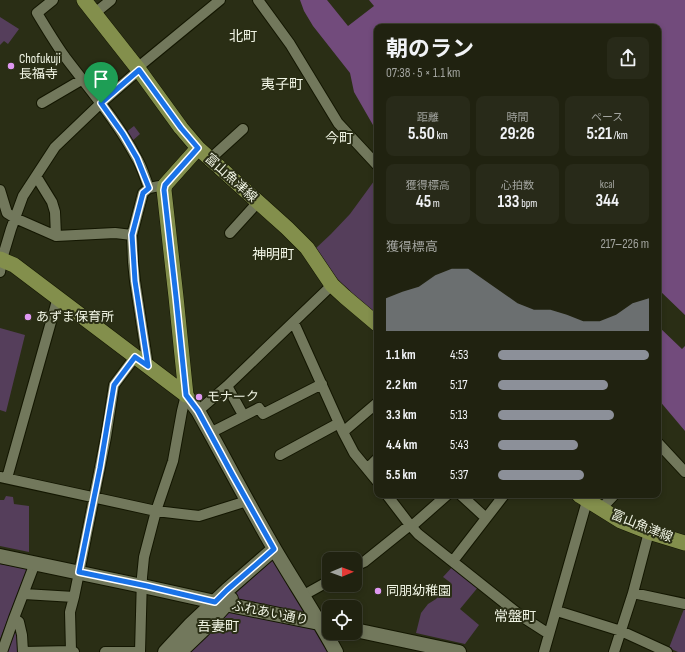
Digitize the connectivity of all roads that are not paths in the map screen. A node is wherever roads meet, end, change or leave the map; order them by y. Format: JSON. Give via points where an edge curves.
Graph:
{"nodes":[{"id":1,"x":53,"y":0,"type":"edge"},
{"id":2,"x":84,"y":0,"type":"edge"},
{"id":3,"x":111,"y":0,"type":"edge"},
{"id":4,"x":220,"y":0,"type":"edge"},
{"id":5,"x":258,"y":0,"type":"edge"},
{"id":6,"x":95,"y":13,"type":"junction"},
{"id":7,"x":139,"y":70,"type":"junction"},
{"id":8,"x":83,"y":79,"type":"junction"},
{"id":9,"x":42,"y":103,"type":"dead end"},
{"id":10,"x":101,"y":103,"type":"junction"},
{"id":11,"x":243,"y":129,"type":"dead end"},
{"id":12,"x":198,"y":148,"type":"junction"},
{"id":13,"x":210,"y":159,"type":"junction"},
{"id":14,"x":374,"y":162,"type":"edge"},
{"id":15,"x":36,"y":176,"type":"junction"},
{"id":16,"x":165,"y":185,"type":"junction"},
{"id":17,"x":149,"y":188,"type":"junction"},
{"id":18,"x":0,"y":190,"type":"edge"},
{"id":19,"x":258,"y":202,"type":"junction"},
{"id":20,"x":15,"y":218,"type":"junction"},
{"id":21,"x":230,"y":233,"type":"dead end"},
{"id":22,"x":132,"y":235,"type":"junction"},
{"id":23,"x":56,"y":236,"type":"junction"},
{"id":24,"x":1,"y":264,"type":"edge"},
{"id":25,"x":332,"y":285,"type":"junction"},
{"id":26,"x":58,"y":298,"type":"junction"},
{"id":27,"x":374,"y":321,"type":"edge"},
{"id":28,"x":294,"y":323,"type":"junction"},
{"id":29,"x":135,"y":357,"type":"junction"},
{"id":30,"x":148,"y":366,"type":"junction"},
{"id":31,"x":322,"y":384,"type":"junction"},
{"id":32,"x":227,"y":386,"type":"junction"},
{"id":33,"x":186,"y":395,"type":"junction"},
{"id":34,"x":374,"y":405,"type":"edge"},
{"id":35,"x":198,"y":411,"type":"junction"},
{"id":36,"x":242,"y":413,"type":"dead end"},
{"id":37,"x":341,"y":428,"type":"junction"},
{"id":38,"x":210,"y":433,"type":"junction"},
{"id":39,"x":661,"y":447,"type":"edge"},
{"id":40,"x":280,"y":455,"type":"dead end"},
{"id":41,"x":374,"y":462,"type":"edge"},
{"id":42,"x":367,"y":469,"type":"junction"},
{"id":43,"x":685,"y":472,"type":"edge"},
{"id":44,"x":374,"y":477,"type":"edge"},
{"id":45,"x":3,"y":478,"type":"edge"},
{"id":46,"x":94,"y":498,"type":"junction"},
{"id":47,"x":389,"y":498,"type":"edge"},
{"id":48,"x":440,"y":498,"type":"edge"},
{"id":49,"x":464,"y":498,"type":"edge"},
{"id":50,"x":502,"y":498,"type":"edge"},
{"id":51,"x":583,"y":498,"type":"edge"},
{"id":52,"x":611,"y":498,"type":"edge"},
{"id":53,"x":247,"y":501,"type":"junction"},
{"id":54,"x":601,"y":509,"type":"junction"},
{"id":55,"x":156,"y":511,"type":"junction"},
{"id":56,"x":486,"y":518,"type":"junction"},
{"id":57,"x":410,"y":525,"type":"junction"},
{"id":58,"x":650,"y":532,"type":"junction"},
{"id":59,"x":685,"y":542,"type":"edge"},
{"id":60,"x":276,"y":552,"type":"junction"},
{"id":61,"x":0,"y":556,"type":"edge"},
{"id":62,"x":453,"y":561,"type":"junction"},
{"id":63,"x":35,"y":563,"type":"junction"},
{"id":64,"x":362,"y":563,"type":"edge"},
{"id":65,"x":79,"y":572,"type":"junction"},
{"id":66,"x":322,"y":585,"type":"edge"},
{"id":67,"x":142,"y":586,"type":"junction"},
{"id":68,"x":633,"y":593,"type":"junction"},
{"id":69,"x":24,"y":594,"type":"junction"},
{"id":70,"x":74,"y":596,"type":"junction"},
{"id":71,"x":302,"y":596,"type":"junction"},
{"id":72,"x":220,"y":603,"type":"junction"},
{"id":73,"x":685,"y":604,"type":"edge"},
{"id":74,"x":557,"y":611,"type":"junction"},
{"id":75,"x":14,"y":618,"type":"junction"},
{"id":76,"x":322,"y":621,"type":"edge"},
{"id":77,"x":322,"y":623,"type":"edge"},
{"id":78,"x":621,"y":631,"type":"junction"},
{"id":79,"x":362,"y":632,"type":"edge"},
{"id":80,"x":549,"y":634,"type":"junction"},
{"id":81,"x":331,"y":640,"type":"edge"},
{"id":82,"x":419,"y":648,"type":"edge"},
{"id":83,"x":182,"y":651,"type":"edge"},
{"id":84,"x":2,"y":652,"type":"edge"},
{"id":85,"x":72,"y":652,"type":"edge"},
{"id":86,"x":105,"y":652,"type":"edge"},
{"id":87,"x":140,"y":652,"type":"edge"},
{"id":88,"x":165,"y":652,"type":"edge"},
{"id":89,"x":336,"y":652,"type":"edge"},
{"id":90,"x":459,"y":652,"type":"edge"},
{"id":91,"x":544,"y":652,"type":"edge"},
{"id":92,"x":614,"y":652,"type":"edge"},
{"id":93,"x":667,"y":652,"type":"edge"}],
"edges":[{"from":1,"to":8,"type":"street","via":[[37,13],[64,56]]},
{"from":2,"to":6,"type":"main road","name":"富山魚津線"},
{"from":3,"to":6,"type":"street"},
{"from":4,"to":7,"type":"street","via":[[142,64]]},
{"from":5,"to":14,"type":"street","via":[[290,44],[338,123]]},
{"from":6,"to":7,"type":"main road","name":"富山魚津線"},
{"from":7,"to":10,"type":"street"},
{"from":7,"to":12,"type":"main road","name":"富山魚津線"},
{"from":8,"to":9,"type":"street"},
{"from":8,"to":10,"type":"street"},
{"from":10,"to":15,"type":"street","via":[[55,147]]},
{"from":10,"to":17,"type":"street","via":[[137,158]]},
{"from":11,"to":13,"type":"street"},
{"from":12,"to":13,"type":"main road","name":"富山魚津線"},
{"from":12,"to":16,"type":"main road"},
{"from":13,"to":19,"type":"main road","name":"富山魚津線"},
{"from":15,"to":20,"type":"street","via":[[23,196]]},
{"from":15,"to":23,"type":"street","via":[[52,202]]},
{"from":16,"to":17,"type":"street"},
{"from":16,"to":33,"type":"main road"},
{"from":17,"to":22,"type":"street","via":[[143,193]]},
{"from":18,"to":20,"type":"street","via":[[7,213]]},
{"from":19,"to":21,"type":"street"},
{"from":19,"to":25,"type":"main road","name":"富山魚津線","via":[[307,248]]},
{"from":20,"to":23,"type":"street"},
{"from":20,"to":24,"type":"street"},
{"from":22,"to":23,"type":"street","via":[[115,233]]},
{"from":22,"to":30,"type":"street","via":[[135,281]]},
{"from":24,"to":26,"type":"main road","via":[[14,265]]},
{"from":25,"to":27,"type":"main road","name":"富山魚津線"},
{"from":25,"to":28,"type":"street"},
{"from":26,"to":29,"type":"main road"},
{"from":26,"to":45,"type":"street"},
{"from":28,"to":31,"type":"street"},
{"from":28,"to":32,"type":"street"},
{"from":29,"to":30,"type":"main road"},
{"from":29,"to":46,"type":"street","via":[[114,385]]},
{"from":30,"to":33,"type":"main road"},
{"from":31,"to":37,"type":"street"},
{"from":31,"to":38,"type":"street","via":[[263,414],[259,408]]},
{"from":32,"to":35,"type":"street"},
{"from":32,"to":36,"type":"street"},
{"from":33,"to":35,"type":"street"},
{"from":33,"to":55,"type":"street","via":[[173,461]]},
{"from":34,"to":37,"type":"street"},
{"from":35,"to":38,"type":"street"},
{"from":37,"to":40,"type":"street"},
{"from":37,"to":42,"type":"street","via":[[354,453]]},
{"from":38,"to":53,"type":"street"},
{"from":39,"to":43,"type":"street"},
{"from":41,"to":42,"type":"street"},
{"from":42,"to":44,"type":"street"},
{"from":45,"to":46,"type":"street"},
{"from":46,"to":55,"type":"street"},
{"from":46,"to":65,"type":"street"},
{"from":47,"to":57,"type":"street"},
{"from":48,"to":57,"type":"street","via":[[413,525]]},
{"from":49,"to":56,"type":"street"},
{"from":50,"to":56,"type":"street"},
{"from":51,"to":54,"type":"main road","name":"富山魚津線"},
{"from":51,"to":74,"type":"street"},
{"from":52,"to":54,"type":"street"},
{"from":53,"to":55,"type":"street","via":[[199,516]]},
{"from":53,"to":60,"type":"street"},
{"from":54,"to":58,"type":"main road","name":"富山魚津線","via":[[621,521]]},
{"from":55,"to":67,"type":"street","via":[[144,557]]},
{"from":56,"to":62,"type":"street"},
{"from":57,"to":62,"type":"street"},
{"from":57,"to":64,"type":"street"},
{"from":58,"to":59,"type":"main road","name":"富山魚津線"},
{"from":58,"to":68,"type":"street"},
{"from":60,"to":71,"type":"street"},
{"from":60,"to":72,"type":"street","via":[[227,590]]},
{"from":61,"to":63,"type":"street","name":"ふれあい通り"},
{"from":62,"to":80,"type":"street","via":[[521,616]]},
{"from":63,"to":65,"type":"street","name":"ふれあい通り"},
{"from":63,"to":69,"type":"street"},
{"from":65,"to":67,"type":"street","name":"ふれあい通り"},
{"from":65,"to":70,"type":"street"},
{"from":66,"to":71,"type":"street"},
{"from":67,"to":72,"type":"street","name":"ふれあい通り"},
{"from":67,"to":87,"type":"street"},
{"from":68,"to":73,"type":"street"},
{"from":68,"to":78,"type":"street"},
{"from":69,"to":70,"type":"street"},
{"from":69,"to":75,"type":"street"},
{"from":70,"to":85,"type":"street","via":[[70,612]]},
{"from":71,"to":76,"type":"street"},
{"from":72,"to":77,"type":"street","name":"ふれあい通り"},
{"from":72,"to":83,"type":"street","via":[[203,630]]},
{"from":72,"to":88,"type":"street","via":[[191,624]]},
{"from":74,"to":78,"type":"street"},
{"from":74,"to":80,"type":"street"},
{"from":75,"to":84,"type":"street"},
{"from":75,"to":85,"type":"street","via":[[19,622],[23,652]]},
{"from":78,"to":92,"type":"street"},
{"from":78,"to":93,"type":"street"},
{"from":79,"to":82,"type":"street"},
{"from":80,"to":91,"type":"street"},
{"from":81,"to":89,"type":"street"},
{"from":82,"to":90,"type":"street"},
{"from":86,"to":87,"type":"street"}]}
